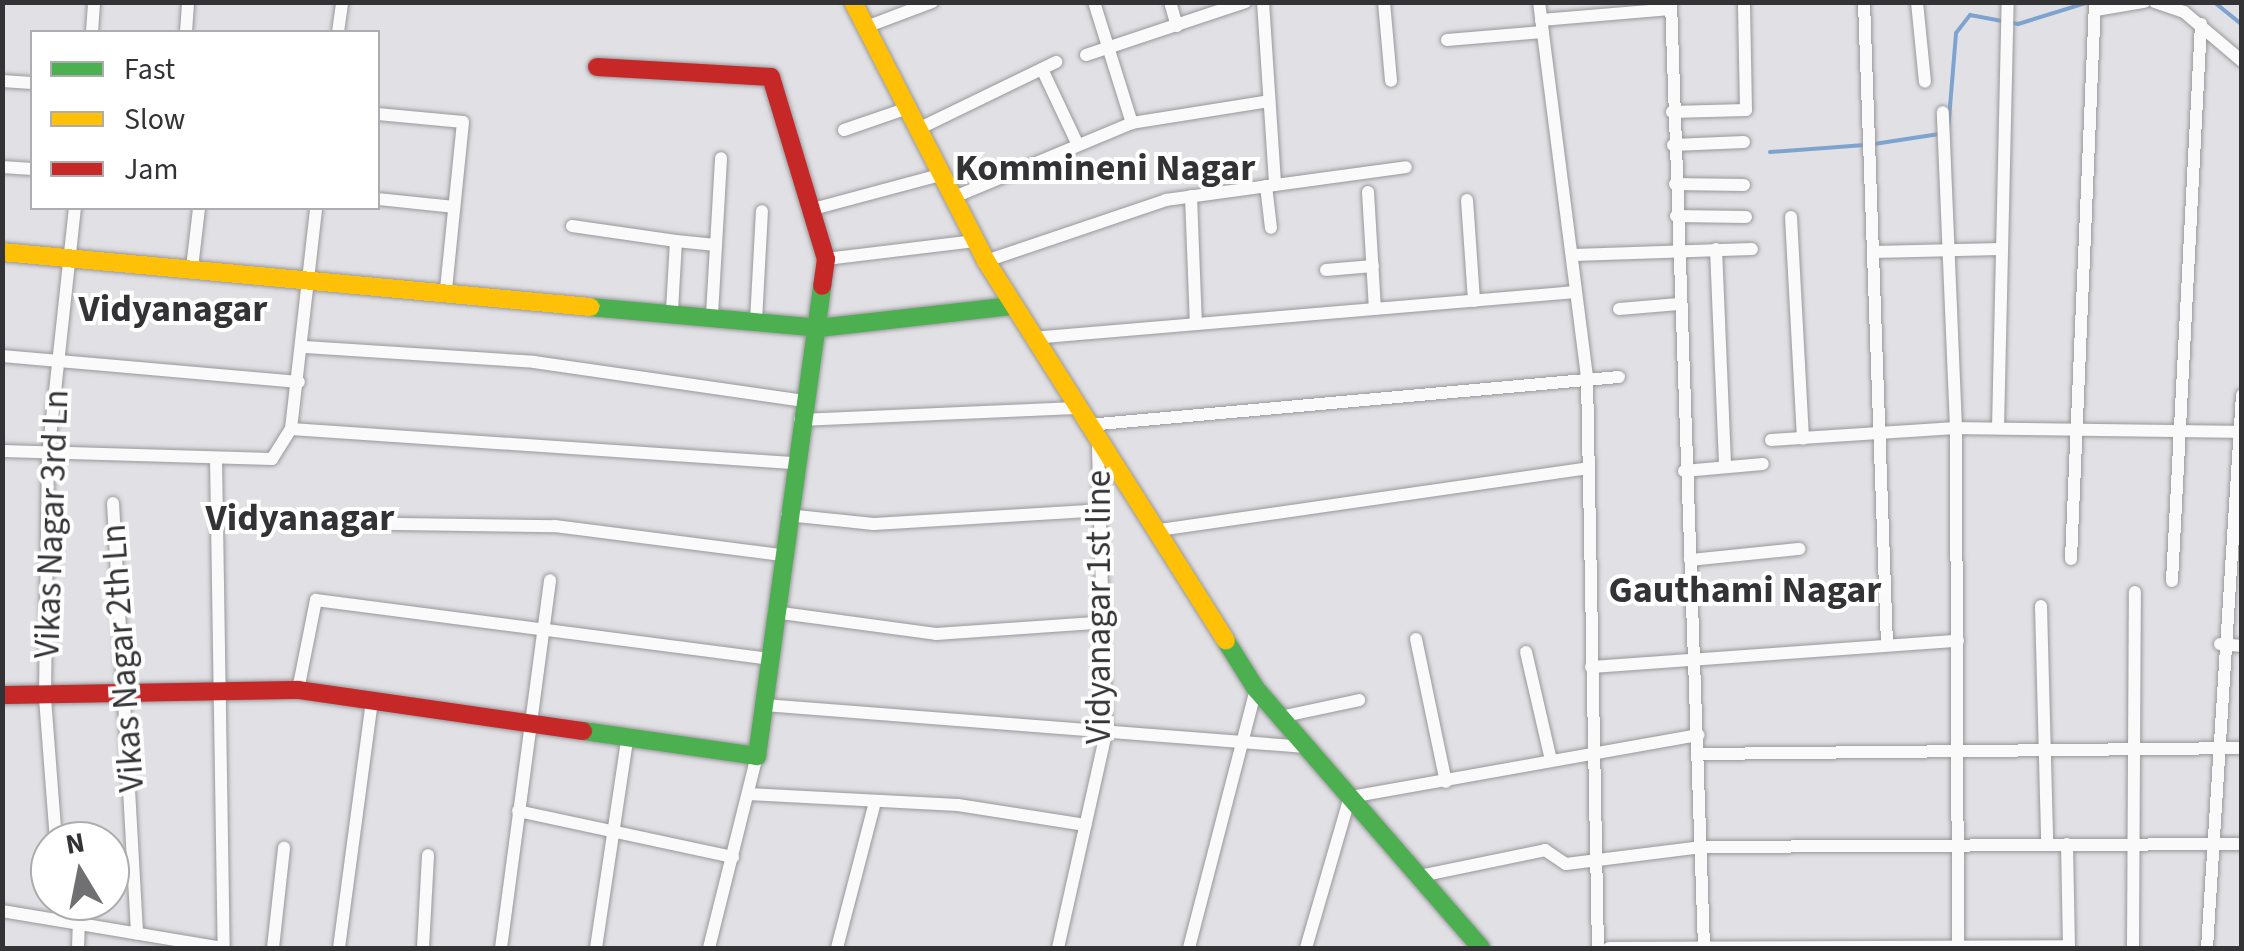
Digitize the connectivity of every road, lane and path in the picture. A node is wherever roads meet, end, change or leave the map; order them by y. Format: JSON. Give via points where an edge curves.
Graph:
{"nodes":[{"id":1,"x":94,"y":2,"type":"edge"},
{"id":2,"x":188,"y":2,"type":"edge"},
{"id":3,"x":342,"y":2,"type":"edge"},
{"id":4,"x":853,"y":2,"type":"edge"},
{"id":5,"x":932,"y":2,"type":"edge"},
{"id":6,"x":1094,"y":2,"type":"edge"},
{"id":7,"x":1170,"y":2,"type":"edge"},
{"id":8,"x":1245,"y":2,"type":"edge"},
{"id":9,"x":1263,"y":2,"type":"edge"},
{"id":10,"x":1384,"y":2,"type":"edge"},
{"id":11,"x":1539,"y":2,"type":"edge"},
{"id":12,"x":1744,"y":2,"type":"edge"},
{"id":13,"x":1864,"y":2,"type":"edge"},
{"id":14,"x":1918,"y":2,"type":"edge"},
{"id":15,"x":2144,"y":2,"type":"edge"},
{"id":16,"x":2155,"y":2,"type":"edge"},
{"id":17,"x":1671,"y":6,"type":"edge"},
{"id":18,"x":2095,"y":6,"type":"edge"},
{"id":19,"x":2008,"y":8,"type":"edge"},
{"id":20,"x":2201,"y":24,"type":"junction"},
{"id":21,"x":1178,"y":26,"type":"junction"},
{"id":22,"x":1542,"y":26,"type":"junction"},
{"id":23,"x":866,"y":27,"type":"junction"},
{"id":24,"x":92,"y":30,"type":"edge"},
{"id":25,"x":186,"y":30,"type":"edge"},
{"id":26,"x":338,"y":30,"type":"edge"},
{"id":27,"x":1447,"y":40,"type":"dead end"},
{"id":28,"x":1109,"y":46,"type":"junction"},
{"id":29,"x":1086,"y":55,"type":"dead end"},
{"id":30,"x":2242,"y":61,"type":"edge"},
{"id":31,"x":1056,"y":62,"type":"dead end"},
{"id":32,"x":598,"y":68,"type":"dead end"},
{"id":33,"x":1042,"y":68,"type":"junction"},
{"id":34,"x":1391,"y":80,"type":"dead end"},
{"id":35,"x":2,"y":81,"type":"edge"},
{"id":36,"x":1924,"y":82,"type":"dead end"},
{"id":37,"x":30,"y":83,"type":"edge"},
{"id":38,"x":1269,"y":101,"type":"junction"},
{"id":39,"x":905,"y":109,"type":"junction"},
{"id":40,"x":1672,"y":112,"type":"junction"},
{"id":41,"x":380,"y":114,"type":"edge"},
{"id":42,"x":1944,"y":118,"type":"dead end"},
{"id":43,"x":1132,"y":123,"type":"junction"},
{"id":44,"x":844,"y":130,"type":"dead end"},
{"id":45,"x":916,"y":130,"type":"junction"},
{"id":46,"x":1744,"y":142,"type":"dead end"},
{"id":47,"x":1673,"y":144,"type":"junction"},
{"id":48,"x":1078,"y":145,"type":"junction"},
{"id":49,"x":721,"y":158,"type":"dead end"},
{"id":50,"x":2,"y":167,"type":"edge"},
{"id":51,"x":1406,"y":168,"type":"dead end"},
{"id":52,"x":30,"y":169,"type":"edge"},
{"id":53,"x":940,"y":175,"type":"junction"},
{"id":54,"x":1675,"y":184,"type":"junction"},
{"id":55,"x":1271,"y":185,"type":"junction"},
{"id":56,"x":1744,"y":185,"type":"dead end"},
{"id":57,"x":1368,"y":192,"type":"dead end"},
{"id":58,"x":1191,"y":196,"type":"junction"},
{"id":59,"x":952,"y":198,"type":"junction"},
{"id":60,"x":380,"y":199,"type":"edge"},
{"id":61,"x":1467,"y":200,"type":"dead end"},
{"id":62,"x":454,"y":207,"type":"junction"},
{"id":63,"x":75,"y":210,"type":"edge"},
{"id":64,"x":199,"y":210,"type":"edge"},
{"id":65,"x":316,"y":210,"type":"edge"},
{"id":66,"x":813,"y":210,"type":"junction"},
{"id":67,"x":762,"y":211,"type":"dead end"},
{"id":68,"x":1676,"y":216,"type":"junction"},
{"id":69,"x":1746,"y":217,"type":"dead end"},
{"id":70,"x":1790,"y":217,"type":"dead end"},
{"id":71,"x":572,"y":226,"type":"dead end"},
{"id":72,"x":1271,"y":228,"type":"dead end"},
{"id":73,"x":676,"y":240,"type":"junction"},
{"id":74,"x":975,"y":241,"type":"junction"},
{"id":75,"x":716,"y":245,"type":"junction"},
{"id":76,"x":1677,"y":247,"type":"junction"},
{"id":77,"x":1716,"y":249,"type":"junction"},
{"id":78,"x":1752,"y":249,"type":"dead end"},
{"id":79,"x":2001,"y":249,"type":"junction"},
{"id":80,"x":1949,"y":250,"type":"junction"},
{"id":81,"x":2,"y":252,"type":"edge"},
{"id":82,"x":1873,"y":252,"type":"junction"},
{"id":83,"x":1574,"y":255,"type":"junction"},
{"id":84,"x":69,"y":258,"type":"junction"},
{"id":85,"x":826,"y":259,"type":"junction"},
{"id":86,"x":986,"y":261,"type":"junction"},
{"id":87,"x":1372,"y":266,"type":"junction"},
{"id":88,"x":192,"y":268,"type":"junction"},
{"id":89,"x":1326,"y":270,"type":"dead end"},
{"id":90,"x":310,"y":279,"type":"junction"},
{"id":91,"x":446,"y":289,"type":"junction"},
{"id":92,"x":1575,"y":292,"type":"junction"},
{"id":93,"x":1474,"y":300,"type":"junction"},
{"id":94,"x":1679,"y":304,"type":"junction"},
{"id":95,"x":1012,"y":306,"type":"junction"},
{"id":96,"x":1620,"y":308,"type":"dead end"},
{"id":97,"x":1376,"y":309,"type":"junction"},
{"id":98,"x":672,"y":310,"type":"junction"},
{"id":99,"x":712,"y":315,"type":"junction"},
{"id":100,"x":756,"y":321,"type":"junction"},
{"id":101,"x":1196,"y":324,"type":"junction"},
{"id":102,"x":818,"y":328,"type":"junction"},
{"id":103,"x":1032,"y":338,"type":"junction"},
{"id":104,"x":305,"y":347,"type":"junction"},
{"id":105,"x":2,"y":356,"type":"edge"},
{"id":106,"x":58,"y":361,"type":"junction"},
{"id":107,"x":1587,"y":377,"type":"junction"},
{"id":108,"x":1619,"y":377,"type":"dead end"},
{"id":109,"x":299,"y":382,"type":"junction"},
{"id":110,"x":2242,"y":396,"type":"edge"},
{"id":111,"x":804,"y":401,"type":"junction"},
{"id":112,"x":1076,"y":408,"type":"junction"},
{"id":113,"x":800,"y":420,"type":"junction"},
{"id":114,"x":1956,"y":428,"type":"junction"},
{"id":115,"x":1998,"y":428,"type":"junction"},
{"id":116,"x":2076,"y":428,"type":"junction"},
{"id":117,"x":291,"y":429,"type":"junction"},
{"id":118,"x":2184,"y":431,"type":"junction"},
{"id":119,"x":2240,"y":432,"type":"edge"},
{"id":120,"x":1093,"y":433,"type":"junction"},
{"id":121,"x":1880,"y":434,"type":"junction"},
{"id":122,"x":1802,"y":438,"type":"junction"},
{"id":123,"x":1771,"y":440,"type":"dead end"},
{"id":124,"x":2,"y":451,"type":"edge"},
{"id":125,"x":48,"y":456,"type":"junction"},
{"id":126,"x":216,"y":458,"type":"junction"},
{"id":127,"x":792,"y":463,"type":"junction"},
{"id":128,"x":1763,"y":464,"type":"dead end"},
{"id":129,"x":1725,"y":467,"type":"junction"},
{"id":130,"x":1588,"y":468,"type":"junction"},
{"id":131,"x":1684,"y":470,"type":"junction"},
{"id":132,"x":112,"y":503,"type":"dead end"},
{"id":133,"x":1101,"y":510,"type":"junction"},
{"id":134,"x":787,"y":515,"type":"junction"},
{"id":135,"x":330,"y":523,"type":"dead end"},
{"id":136,"x":1159,"y":530,"type":"junction"},
{"id":137,"x":1800,"y":549,"type":"dead end"},
{"id":138,"x":782,"y":555,"type":"junction"},
{"id":139,"x":1690,"y":560,"type":"junction"},
{"id":140,"x":2071,"y":560,"type":"dead end"},
{"id":141,"x":550,"y":580,"type":"dead end"},
{"id":142,"x":2172,"y":581,"type":"dead end"},
{"id":143,"x":2135,"y":592,"type":"dead end"},
{"id":144,"x":2041,"y":606,"type":"dead end"},
{"id":145,"x":774,"y":612,"type":"junction"},
{"id":146,"x":1106,"y":622,"type":"junction"},
{"id":147,"x":543,"y":630,"type":"junction"},
{"id":148,"x":1416,"y":638,"type":"dead end"},
{"id":149,"x":1958,"y":641,"type":"junction"},
{"id":150,"x":2220,"y":644,"type":"junction"},
{"id":151,"x":1887,"y":645,"type":"junction"},
{"id":152,"x":2242,"y":646,"type":"edge"},
{"id":153,"x":1526,"y":652,"type":"dead end"},
{"id":154,"x":1696,"y":658,"type":"junction"},
{"id":155,"x":769,"y":659,"type":"junction"},
{"id":156,"x":1592,"y":667,"type":"junction"},
{"id":157,"x":1256,"y":689,"type":"junction"},
{"id":158,"x":222,"y":690,"type":"junction"},
{"id":159,"x":298,"y":690,"type":"junction"},
{"id":160,"x":129,"y":694,"type":"junction"},
{"id":161,"x":2,"y":695,"type":"edge"},
{"id":162,"x":46,"y":697,"type":"junction"},
{"id":163,"x":1359,"y":700,"type":"dead end"},
{"id":164,"x":372,"y":701,"type":"junction"},
{"id":165,"x":764,"y":705,"type":"junction"},
{"id":166,"x":1280,"y":717,"type":"junction"},
{"id":167,"x":529,"y":725,"type":"junction"},
{"id":168,"x":1106,"y":734,"type":"junction"},
{"id":169,"x":1699,"y":735,"type":"junction"},
{"id":170,"x":628,"y":740,"type":"junction"},
{"id":171,"x":1306,"y":747,"type":"junction"},
{"id":172,"x":1246,"y":748,"type":"junction"},
{"id":173,"x":2213,"y":748,"type":"junction"},
{"id":174,"x":2242,"y":748,"type":"edge"},
{"id":175,"x":2046,"y":749,"type":"junction"},
{"id":176,"x":2134,"y":749,"type":"junction"},
{"id":177,"x":1596,"y":751,"type":"junction"},
{"id":178,"x":1955,"y":751,"type":"junction"},
{"id":179,"x":1700,"y":754,"type":"junction"},
{"id":180,"x":756,"y":756,"type":"junction"},
{"id":181,"x":1550,"y":760,"type":"junction"},
{"id":182,"x":1446,"y":782,"type":"junction"},
{"id":183,"x":748,"y":794,"type":"junction"},
{"id":184,"x":1350,"y":798,"type":"junction"},
{"id":185,"x":875,"y":802,"type":"junction"},
{"id":186,"x":518,"y":811,"type":"junction"},
{"id":187,"x":55,"y":821,"type":"edge"},
{"id":188,"x":1085,"y":824,"type":"junction"},
{"id":189,"x":614,"y":828,"type":"junction"},
{"id":190,"x":2048,"y":843,"type":"junction"},
{"id":191,"x":2067,"y":844,"type":"junction"},
{"id":192,"x":2134,"y":844,"type":"junction"},
{"id":193,"x":2212,"y":844,"type":"junction"},
{"id":194,"x":2242,"y":844,"type":"edge"},
{"id":195,"x":1959,"y":845,"type":"junction"},
{"id":196,"x":1702,"y":846,"type":"junction"},
{"id":197,"x":284,"y":848,"type":"dead end"},
{"id":198,"x":428,"y":855,"type":"dead end"},
{"id":199,"x":734,"y":857,"type":"junction"},
{"id":200,"x":1595,"y":858,"type":"junction"},
{"id":201,"x":1420,"y":876,"type":"junction"},
{"id":202,"x":2,"y":911,"type":"edge"},
{"id":203,"x":30,"y":915,"type":"edge"},
{"id":204,"x":67,"y":921,"type":"edge"},
{"id":205,"x":79,"y":923,"type":"junction"},
{"id":206,"x":137,"y":933,"type":"junction"},
{"id":207,"x":1704,"y":945,"type":"edge"},
{"id":208,"x":1958,"y":946,"type":"edge"},
{"id":209,"x":2069,"y":947,"type":"edge"},
{"id":210,"x":78,"y":948,"type":"edge"},
{"id":211,"x":224,"y":948,"type":"edge"},
{"id":212,"x":274,"y":948,"type":"edge"},
{"id":213,"x":339,"y":948,"type":"edge"},
{"id":214,"x":423,"y":948,"type":"edge"},
{"id":215,"x":501,"y":948,"type":"edge"},
{"id":216,"x":596,"y":948,"type":"edge"},
{"id":217,"x":709,"y":948,"type":"edge"},
{"id":218,"x":837,"y":948,"type":"edge"},
{"id":219,"x":1058,"y":948,"type":"edge"},
{"id":220,"x":1190,"y":948,"type":"edge"},
{"id":221,"x":1306,"y":948,"type":"edge"},
{"id":222,"x":1481,"y":948,"type":"edge"},
{"id":223,"x":1598,"y":948,"type":"edge"},
{"id":224,"x":1609,"y":948,"type":"edge"},
{"id":225,"x":2133,"y":948,"type":"edge"},
{"id":226,"x":2207,"y":948,"type":"edge"}],
"edges":[{"from":1,"to":24,"type":"street"},
{"from":2,"to":25,"type":"street"},
{"from":3,"to":26,"type":"street"},
{"from":4,"to":23,"type":"street"},
{"from":5,"to":23,"type":"street"},
{"from":6,"to":28,"type":"street"},
{"from":7,"to":21,"type":"street"},
{"from":8,"to":21,"type":"street"},
{"from":9,"to":38,"type":"street"},
{"from":10,"to":34,"type":"street"},
{"from":11,"to":22,"type":"street"},
{"from":12,"to":40,"type":"street","via":[[1746,110]]},
{"from":13,"to":82,"type":"street"},
{"from":14,"to":36,"type":"street"},
{"from":15,"to":18,"type":"street"},
{"from":16,"to":20,"type":"street"},
{"from":17,"to":22,"type":"street"},
{"from":17,"to":40,"type":"street"},
{"from":18,"to":116,"type":"street"},
{"from":19,"to":79,"type":"street"},
{"from":20,"to":30,"type":"street"},
{"from":20,"to":118,"type":"street"},
{"from":21,"to":28,"type":"street"},
{"from":22,"to":27,"type":"street"},
{"from":22,"to":83,"type":"street"},
{"from":23,"to":39,"type":"street"},
{"from":28,"to":29,"type":"street"},
{"from":28,"to":43,"type":"street"},
{"from":31,"to":33,"type":"street"},
{"from":32,"to":66,"type":"street","via":[[771,77]]},
{"from":33,"to":45,"type":"street"},
{"from":33,"to":48,"type":"street"},
{"from":35,"to":37,"type":"street"},
{"from":38,"to":43,"type":"street"},
{"from":38,"to":55,"type":"street"},
{"from":39,"to":44,"type":"street"},
{"from":39,"to":45,"type":"street"},
{"from":40,"to":47,"type":"street"},
{"from":41,"to":62,"type":"street","via":[[463,122]]},
{"from":42,"to":80,"type":"street"},
{"from":43,"to":48,"type":"street"},
{"from":45,"to":53,"type":"street"},
{"from":46,"to":47,"type":"street"},
{"from":47,"to":54,"type":"street"},
{"from":48,"to":59,"type":"street"},
{"from":49,"to":75,"type":"street"},
{"from":50,"to":52,"type":"street"},
{"from":51,"to":55,"type":"street"},
{"from":53,"to":59,"type":"street"},
{"from":53,"to":66,"type":"street"},
{"from":54,"to":56,"type":"street"},
{"from":54,"to":68,"type":"street"},
{"from":55,"to":58,"type":"street"},
{"from":55,"to":72,"type":"street"},
{"from":57,"to":87,"type":"street"},
{"from":58,"to":86,"type":"street"},
{"from":58,"to":101,"type":"street"},
{"from":59,"to":74,"type":"street"},
{"from":60,"to":62,"type":"street"},
{"from":61,"to":93,"type":"street"},
{"from":62,"to":91,"type":"street"},
{"from":63,"to":84,"type":"street","name":"Vikas Nagar 3rd Ln"},
{"from":64,"to":88,"type":"street"},
{"from":65,"to":90,"type":"street"},
{"from":66,"to":85,"type":"street"},
{"from":67,"to":100,"type":"street"},
{"from":68,"to":69,"type":"street"},
{"from":68,"to":76,"type":"street"},
{"from":70,"to":122,"type":"street"},
{"from":71,"to":73,"type":"street"},
{"from":73,"to":75,"type":"street"},
{"from":73,"to":98,"type":"street"},
{"from":74,"to":85,"type":"street"},
{"from":74,"to":86,"type":"street"},
{"from":75,"to":99,"type":"street"},
{"from":76,"to":77,"type":"street"},
{"from":76,"to":83,"type":"street"},
{"from":76,"to":94,"type":"street"},
{"from":77,"to":78,"type":"street"},
{"from":77,"to":129,"type":"street"},
{"from":79,"to":80,"type":"street"},
{"from":79,"to":115,"type":"street"},
{"from":80,"to":82,"type":"street"},
{"from":80,"to":114,"type":"street"},
{"from":81,"to":84,"type":"street"},
{"from":82,"to":121,"type":"street"},
{"from":83,"to":92,"type":"street"},
{"from":84,"to":88,"type":"street"},
{"from":84,"to":106,"type":"street","name":"Vikas Nagar 3rd Ln"},
{"from":85,"to":102,"type":"street"},
{"from":86,"to":95,"type":"street"},
{"from":87,"to":89,"type":"street"},
{"from":87,"to":97,"type":"street"},
{"from":88,"to":90,"type":"street"},
{"from":90,"to":91,"type":"street"},
{"from":90,"to":104,"type":"street"},
{"from":91,"to":98,"type":"street"},
{"from":92,"to":93,"type":"street"},
{"from":92,"to":107,"type":"street"},
{"from":93,"to":97,"type":"street"},
{"from":94,"to":96,"type":"street"},
{"from":94,"to":131,"type":"street"},
{"from":95,"to":102,"type":"street"},
{"from":95,"to":103,"type":"street"},
{"from":97,"to":101,"type":"street"},
{"from":98,"to":99,"type":"street"},
{"from":99,"to":100,"type":"street"},
{"from":100,"to":102,"type":"street"},
{"from":101,"to":103,"type":"street"},
{"from":102,"to":111,"type":"street"},
{"from":103,"to":112,"type":"street"},
{"from":104,"to":109,"type":"street"},
{"from":104,"to":111,"type":"street","via":[[534,362]]},
{"from":105,"to":106,"type":"street"},
{"from":106,"to":109,"type":"street"},
{"from":106,"to":125,"type":"street","name":"Vikas Nagar 3rd Ln"},
{"from":107,"to":108,"type":"street"},
{"from":107,"to":120,"type":"street"},
{"from":107,"to":130,"type":"street"},
{"from":109,"to":117,"type":"street"},
{"from":110,"to":119,"type":"street"},
{"from":111,"to":113,"type":"street"},
{"from":112,"to":113,"type":"street"},
{"from":112,"to":120,"type":"street"},
{"from":113,"to":127,"type":"street"},
{"from":114,"to":115,"type":"street"},
{"from":114,"to":121,"type":"street"},
{"from":114,"to":149,"type":"street"},
{"from":115,"to":116,"type":"street"},
{"from":116,"to":118,"type":"street"},
{"from":116,"to":140,"type":"street"},
{"from":117,"to":126,"type":"street","via":[[272,459]]},
{"from":117,"to":127,"type":"street"},
{"from":118,"to":119,"type":"street"},
{"from":118,"to":142,"type":"street"},
{"from":119,"to":150,"type":"street"},
{"from":120,"to":133,"type":"street","name":"Vidyanagar 1st line"},
{"from":120,"to":136,"type":"street"},
{"from":121,"to":122,"type":"street"},
{"from":121,"to":151,"type":"street"},
{"from":122,"to":123,"type":"street"},
{"from":124,"to":125,"type":"street"},
{"from":125,"to":126,"type":"street"},
{"from":125,"to":162,"type":"street","name":"Vikas Nagar 3rd Ln"},
{"from":126,"to":158,"type":"street"},
{"from":127,"to":134,"type":"street"},
{"from":128,"to":129,"type":"street"},
{"from":129,"to":131,"type":"street"},
{"from":130,"to":136,"type":"street"},
{"from":130,"to":156,"type":"street"},
{"from":131,"to":139,"type":"street"},
{"from":132,"to":160,"type":"street","name":"Vikas Nagar 2th Ln"},
{"from":133,"to":134,"type":"street","via":[[874,524]]},
{"from":133,"to":146,"type":"street","name":"Vidyanagar 1st line"},
{"from":134,"to":138,"type":"street"},
{"from":135,"to":138,"type":"street","via":[[555,526]]},
{"from":136,"to":157,"type":"street"},
{"from":137,"to":139,"type":"street"},
{"from":138,"to":145,"type":"street"},
{"from":139,"to":154,"type":"street"},
{"from":141,"to":147,"type":"street"},
{"from":143,"to":176,"type":"street"},
{"from":144,"to":175,"type":"street"},
{"from":145,"to":146,"type":"street","via":[[936,634]]},
{"from":145,"to":155,"type":"street"},
{"from":146,"to":168,"type":"street","name":"Vidyanagar 1st line"},
{"from":147,"to":155,"type":"street"},
{"from":147,"to":159,"type":"street","via":[[316,600]]},
{"from":147,"to":167,"type":"street"},
{"from":148,"to":182,"type":"street"},
{"from":149,"to":151,"type":"street"},
{"from":149,"to":178,"type":"street"},
{"from":150,"to":152,"type":"street"},
{"from":150,"to":173,"type":"street"},
{"from":151,"to":154,"type":"street"},
{"from":153,"to":181,"type":"street"},
{"from":154,"to":156,"type":"street"},
{"from":154,"to":169,"type":"street"},
{"from":155,"to":165,"type":"street"},
{"from":156,"to":177,"type":"street"},
{"from":157,"to":166,"type":"street"},
{"from":157,"to":172,"type":"street"},
{"from":158,"to":159,"type":"street"},
{"from":158,"to":160,"type":"street"},
{"from":158,"to":211,"type":"street"},
{"from":159,"to":164,"type":"street"},
{"from":160,"to":162,"type":"street"},
{"from":160,"to":206,"type":"street","name":"Vikas Nagar 2th Ln"},
{"from":161,"to":162,"type":"street"},
{"from":162,"to":187,"type":"street","name":"Vikas Nagar 3rd Ln"},
{"from":163,"to":166,"type":"street"},
{"from":164,"to":167,"type":"street"},
{"from":164,"to":213,"type":"street"},
{"from":165,"to":168,"type":"street"},
{"from":165,"to":180,"type":"street"},
{"from":166,"to":171,"type":"street"},
{"from":167,"to":170,"type":"street"},
{"from":167,"to":186,"type":"street"},
{"from":168,"to":172,"type":"street"},
{"from":168,"to":188,"type":"street","name":"Vidyanagar 1st line"},
{"from":169,"to":177,"type":"street"},
{"from":169,"to":179,"type":"street"},
{"from":170,"to":180,"type":"street"},
{"from":170,"to":189,"type":"street"},
{"from":171,"to":172,"type":"street"},
{"from":171,"to":184,"type":"street"},
{"from":172,"to":220,"type":"street"},
{"from":173,"to":174,"type":"street"},
{"from":173,"to":176,"type":"street"},
{"from":173,"to":193,"type":"street"},
{"from":175,"to":176,"type":"street"},
{"from":175,"to":178,"type":"street"},
{"from":175,"to":190,"type":"street"},
{"from":176,"to":192,"type":"street"},
{"from":177,"to":181,"type":"street"},
{"from":177,"to":200,"type":"street"},
{"from":178,"to":179,"type":"street"},
{"from":178,"to":195,"type":"street"},
{"from":179,"to":196,"type":"street"},
{"from":180,"to":183,"type":"street"},
{"from":181,"to":182,"type":"street"},
{"from":182,"to":184,"type":"street"},
{"from":183,"to":185,"type":"street"},
{"from":183,"to":199,"type":"street"},
{"from":184,"to":201,"type":"street"},
{"from":184,"to":221,"type":"street"},
{"from":185,"to":188,"type":"street"},
{"from":185,"to":218,"type":"street"},
{"from":186,"to":189,"type":"street"},
{"from":186,"to":215,"type":"street"},
{"from":188,"to":219,"type":"street","name":"Vidyanagar 1st line"},
{"from":189,"to":199,"type":"street"},
{"from":189,"to":216,"type":"street"},
{"from":190,"to":191,"type":"street"},
{"from":190,"to":195,"type":"street"},
{"from":191,"to":192,"type":"street"},
{"from":191,"to":209,"type":"street"},
{"from":192,"to":193,"type":"street"},
{"from":192,"to":225,"type":"street"},
{"from":193,"to":194,"type":"street"},
{"from":193,"to":226,"type":"street"},
{"from":195,"to":196,"type":"street"},
{"from":195,"to":208,"type":"street"},
{"from":196,"to":200,"type":"street"},
{"from":196,"to":207,"type":"street"},
{"from":197,"to":212,"type":"street"},
{"from":198,"to":214,"type":"street"},
{"from":199,"to":217,"type":"street"},
{"from":200,"to":201,"type":"street","via":[[1566,864],[1546,850]]},
{"from":200,"to":223,"type":"street"},
{"from":201,"to":222,"type":"street"},
{"from":202,"to":203,"type":"street"},
{"from":204,"to":205,"type":"street"},
{"from":205,"to":206,"type":"street"},
{"from":205,"to":210,"type":"street"},
{"from":206,"to":211,"type":"street"},
{"from":207,"to":208,"type":"street"},
{"from":207,"to":224,"type":"street"},
{"from":208,"to":209,"type":"street"}]}
